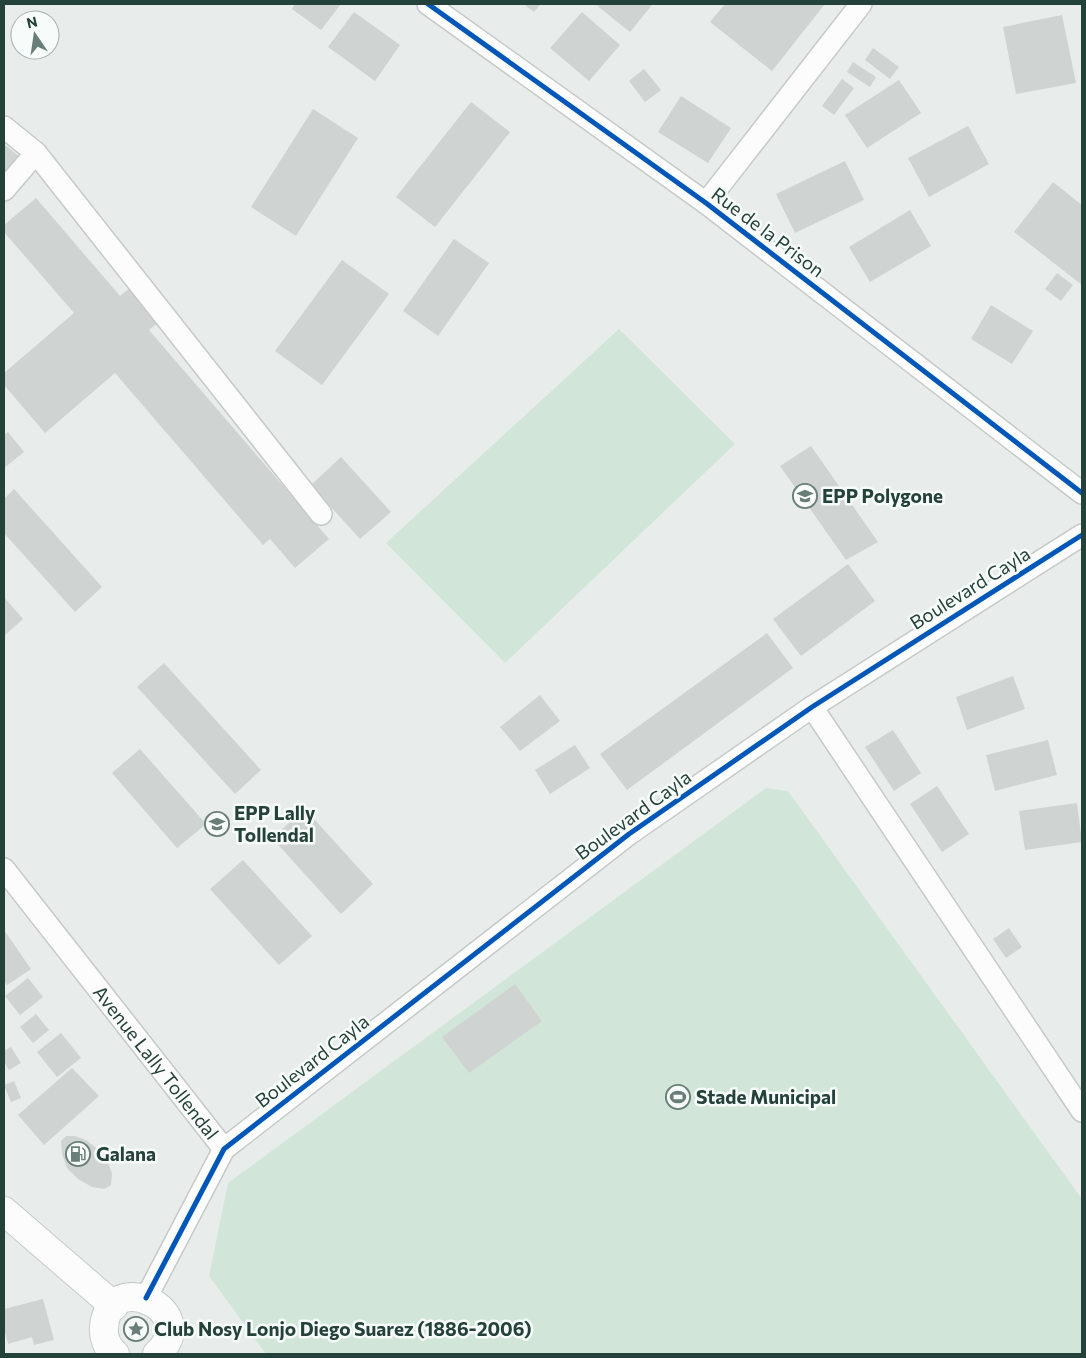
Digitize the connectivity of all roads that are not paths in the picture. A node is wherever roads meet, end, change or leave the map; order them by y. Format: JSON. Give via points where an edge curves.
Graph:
{"nodes":[{"id":1,"x":428,"y":4,"type":"edge"},
{"id":2,"x":861,"y":4,"type":"edge"},
{"id":3,"x":4,"y":128,"type":"edge"},
{"id":4,"x":36,"y":153,"type":"junction"},
{"id":5,"x":4,"y":190,"type":"edge"},
{"id":6,"x":706,"y":203,"type":"junction"},
{"id":7,"x":1082,"y":493,"type":"edge"},
{"id":8,"x":321,"y":514,"type":"dead end"},
{"id":9,"x":1082,"y":535,"type":"edge"},
{"id":10,"x":812,"y":707,"type":"junction"},
{"id":11,"x":4,"y":868,"type":"edge"},
{"id":12,"x":1082,"y":1111,"type":"edge"},
{"id":13,"x":224,"y":1149,"type":"junction"},
{"id":14,"x":4,"y":1211,"type":"edge"},
{"id":15,"x":146,"y":1298,"type":"junction"},
{"id":16,"x":114,"y":1306,"type":"junction"},
{"id":17,"x":160,"y":1353,"type":"edge"},
{"id":18,"x":115,"y":1354,"type":"edge"}],
"edges":[{"from":1,"to":6,"type":"street","name":"Rue de la Prison"},
{"from":2,"to":6,"type":"street"},
{"from":3,"to":4,"type":"street"},
{"from":4,"to":5,"type":"street"},
{"from":4,"to":8,"type":"street"},
{"from":6,"to":7,"type":"street","name":"Rue de la Prison"},
{"from":9,"to":10,"type":"street","name":"Boulevard Cayla"},
{"from":10,"to":12,"type":"street"},
{"from":10,"to":13,"type":"street","name":"Boulevard Cayla","via":[[629,834]]},
{"from":11,"to":13,"type":"street","name":"Avenue Lally Tollendal"},
{"from":13,"to":15,"type":"street","name":"Avenue Lally Tollendal"},
{"from":14,"to":16,"type":"main road"},
{"from":15,"to":16,"type":"main road","via":[[125,1299]]},
{"from":15,"to":17,"type":"main road","via":[[156,1303],[168,1321],[169,1331]]},
{"from":16,"to":18,"type":"main road","via":[[104,1321],[103,1332]]}]}
